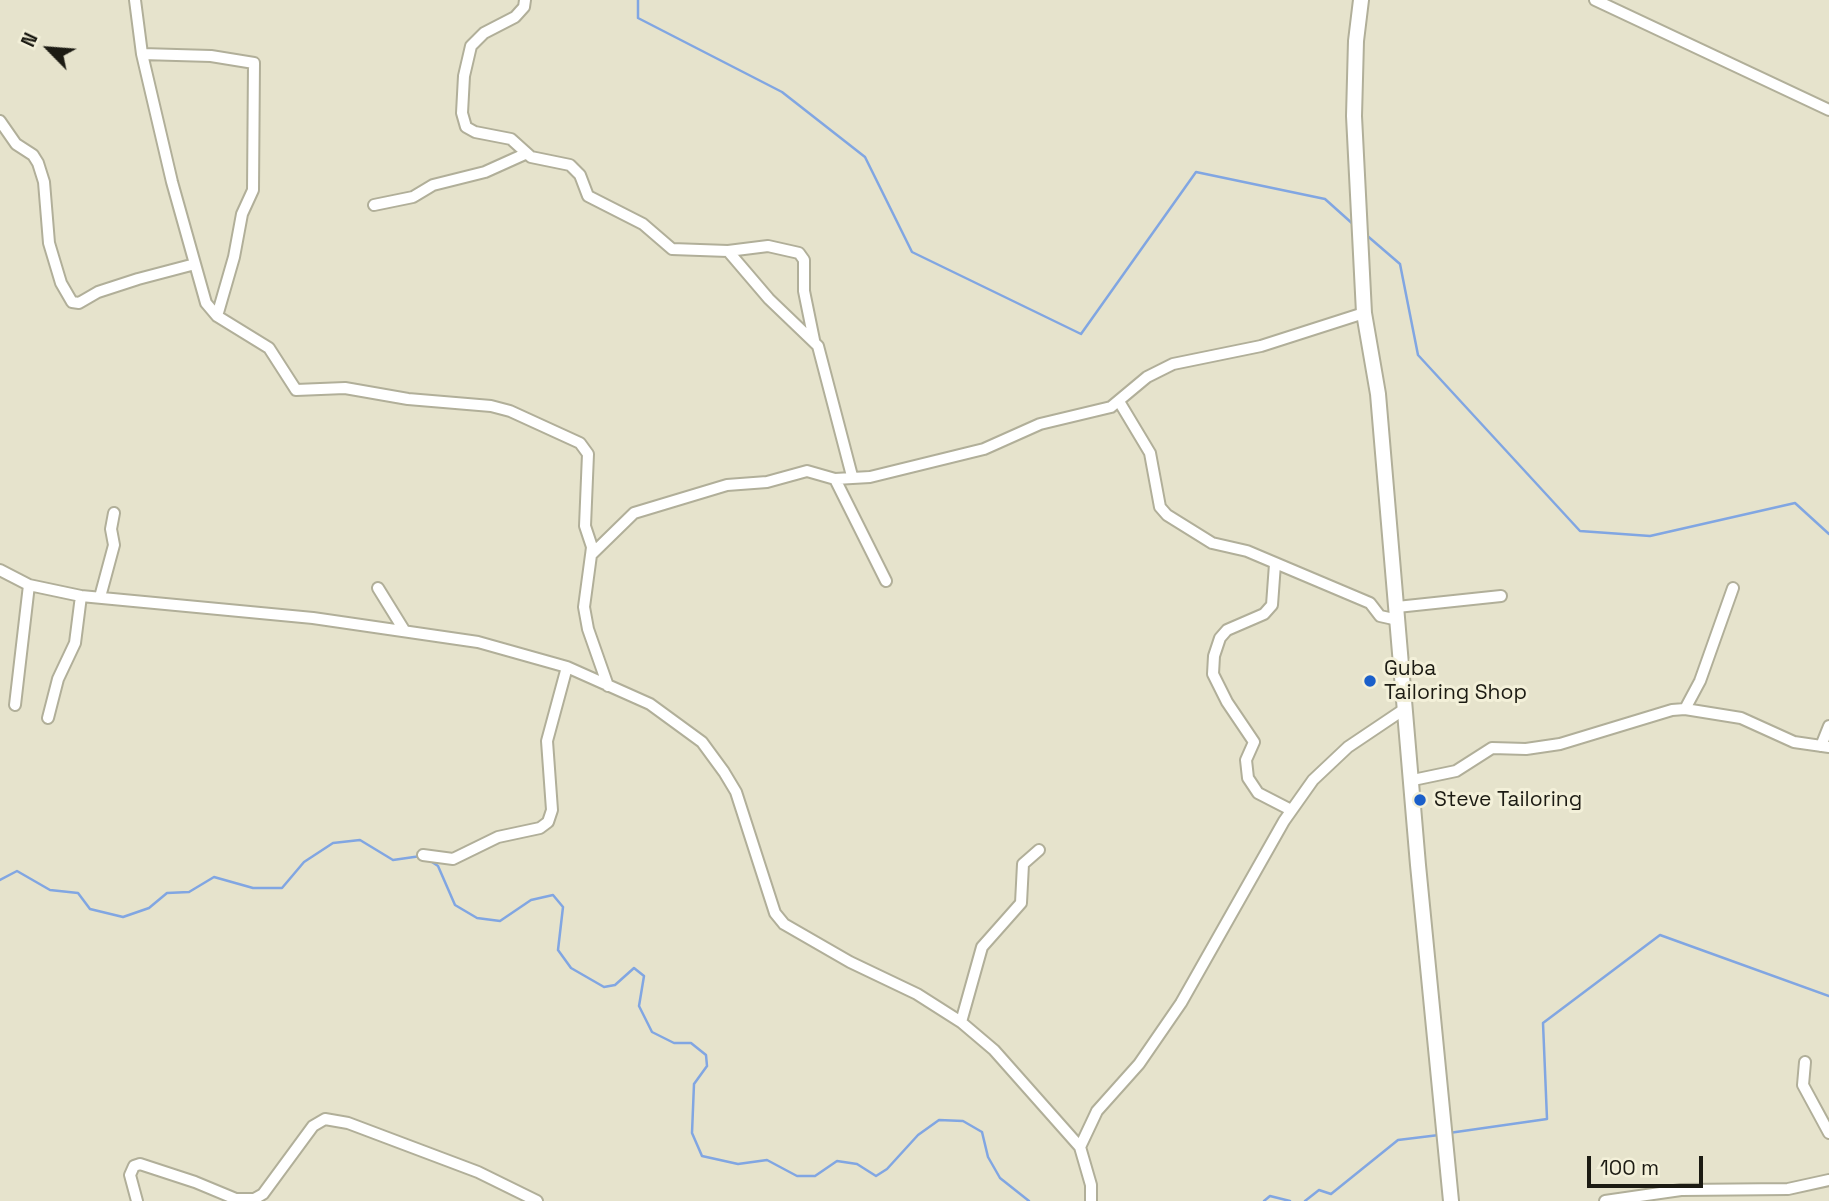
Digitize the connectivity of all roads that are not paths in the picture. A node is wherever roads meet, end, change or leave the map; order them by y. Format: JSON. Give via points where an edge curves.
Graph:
{"nodes":[{"id":1,"x":135,"y":0,"type":"edge"},
{"id":2,"x":525,"y":0,"type":"edge"},
{"id":3,"x":1361,"y":0,"type":"edge"},
{"id":4,"x":1595,"y":0,"type":"edge"},
{"id":5,"x":142,"y":54,"type":"junction"},
{"id":6,"x":1829,"y":110,"type":"edge"},
{"id":7,"x":0,"y":121,"type":"edge"},
{"id":8,"x":525,"y":154,"type":"junction"},
{"id":9,"x":374,"y":205,"type":"dead end"},
{"id":10,"x":728,"y":251,"type":"junction"},
{"id":11,"x":195,"y":264,"type":"junction"},
{"id":12,"x":1364,"y":313,"type":"junction"},
{"id":13,"x":217,"y":316,"type":"junction"},
{"id":14,"x":814,"y":340,"type":"junction"},
{"id":15,"x":1120,"y":403,"type":"junction"},
{"id":16,"x":852,"y":476,"type":"junction"},
{"id":17,"x":835,"y":479,"type":"junction"},
{"id":18,"x":114,"y":513,"type":"dead end"},
{"id":19,"x":591,"y":555,"type":"junction"},
{"id":20,"x":1275,"y":564,"type":"junction"},
{"id":21,"x":0,"y":570,"type":"edge"},
{"id":22,"x":886,"y":581,"type":"dead end"},
{"id":23,"x":29,"y":585,"type":"junction"},
{"id":24,"x":378,"y":588,"type":"dead end"},
{"id":25,"x":1733,"y":589,"type":"dead end"},
{"id":26,"x":81,"y":596,"type":"junction"},
{"id":27,"x":1501,"y":596,"type":"dead end"},
{"id":28,"x":100,"y":597,"type":"junction"},
{"id":29,"x":1398,"y":613,"type":"junction"},
{"id":30,"x":404,"y":630,"type":"junction"},
{"id":31,"x":567,"y":667,"type":"junction"},
{"id":32,"x":608,"y":687,"type":"junction"},
{"id":33,"x":15,"y":705,"type":"dead end"},
{"id":34,"x":1406,"y":708,"type":"junction"},
{"id":35,"x":1685,"y":709,"type":"junction"},
{"id":36,"x":48,"y":718,"type":"dead end"},
{"id":37,"x":1829,"y":726,"type":"edge"},
{"id":38,"x":1825,"y":747,"type":"edge"},
{"id":39,"x":1413,"y":780,"type":"junction"},
{"id":40,"x":1291,"y":810,"type":"junction"},
{"id":41,"x":1039,"y":850,"type":"dead end"},
{"id":42,"x":423,"y":855,"type":"dead end"},
{"id":43,"x":961,"y":1022,"type":"junction"},
{"id":44,"x":1805,"y":1062,"type":"dead end"},
{"id":45,"x":1829,"y":1133,"type":"edge"},
{"id":46,"x":1080,"y":1147,"type":"junction"},
{"id":47,"x":1829,"y":1180,"type":"edge"},
{"id":48,"x":1708,"y":1195,"type":"edge"},
{"id":49,"x":232,"y":1200,"type":"edge"},
{"id":50,"x":137,"y":1201,"type":"edge"},
{"id":51,"x":537,"y":1201,"type":"edge"},
{"id":52,"x":1091,"y":1201,"type":"edge"},
{"id":53,"x":1451,"y":1201,"type":"edge"},
{"id":54,"x":1605,"y":1201,"type":"edge"}],
"edges":[{"from":1,"to":5,"type":"street"},
{"from":2,"to":8,"type":"street","via":[[515,17],[484,33],[471,46],[462,113],[470,130],[511,139]]},
{"from":3,"to":12,"type":"main road","via":[[1354,76]]},
{"from":4,"to":6,"type":"street"},
{"from":5,"to":11,"type":"street"},
{"from":5,"to":13,"type":"street","via":[[211,56],[254,63],[253,190],[242,214]]},
{"from":7,"to":11,"type":"street","via":[[16,144],[38,163],[49,243],[72,302]]},
{"from":8,"to":9,"type":"street","via":[[485,172],[433,185],[413,197]]},
{"from":8,"to":10,"type":"street","via":[[570,165],[580,175],[588,196],[643,224],[672,249]]},
{"from":10,"to":14,"type":"street","via":[[769,299]]},
{"from":10,"to":14,"type":"street","via":[[768,246],[801,255]]},
{"from":11,"to":13,"type":"street","via":[[206,303]]},
{"from":12,"to":15,"type":"street","via":[[1261,346],[1173,364],[1147,377]]},
{"from":12,"to":29,"type":"main road","via":[[1378,394]]},
{"from":13,"to":19,"type":"street","via":[[269,348],[296,390],[345,388],[491,406],[580,443],[588,454],[584,514]]},
{"from":14,"to":16,"type":"street"},
{"from":15,"to":16,"type":"street","via":[[1041,424],[984,449],[891,473]]},
{"from":15,"to":20,"type":"street","via":[[1150,453],[1163,511],[1212,543]]},
{"from":16,"to":17,"type":"street"},
{"from":17,"to":19,"type":"street","via":[[807,471],[767,482],[727,485],[635,513]]},
{"from":17,"to":22,"type":"street"},
{"from":18,"to":28,"type":"street","via":[[114,545]]},
{"from":19,"to":32,"type":"street","via":[[584,607]]},
{"from":20,"to":29,"type":"street","via":[[1370,603],[1380,616]]},
{"from":20,"to":40,"type":"street","via":[[1272,606],[1254,620],[1227,629],[1214,656],[1213,674],[1254,741],[1246,760],[1248,778],[1258,793]]},
{"from":21,"to":23,"type":"street"},
{"from":23,"to":26,"type":"street"},
{"from":23,"to":33,"type":"street"},
{"from":24,"to":30,"type":"street"},
{"from":25,"to":35,"type":"street","via":[[1700,681]]},
{"from":26,"to":28,"type":"street"},
{"from":26,"to":36,"type":"street","via":[[75,643],[58,678]]},
{"from":27,"to":29,"type":"street"},
{"from":28,"to":30,"type":"street"},
{"from":29,"to":34,"type":"main road"},
{"from":30,"to":31,"type":"street","via":[[478,642]]},
{"from":31,"to":32,"type":"street"},
{"from":31,"to":42,"type":"street","via":[[547,741],[552,810],[548,822],[498,837],[453,859]]},
{"from":32,"to":43,"type":"street","via":[[650,704],[682,725],[713,755],[736,792],[775,913],[784,924]]},
{"from":34,"to":39,"type":"main road"},
{"from":34,"to":40,"type":"street","via":[[1339,755]]},
{"from":35,"to":38,"type":"street","via":[[1741,718],[1794,741]]},
{"from":35,"to":39,"type":"street","via":[[1560,744],[1492,748],[1455,771]]},
{"from":37,"to":38,"type":"street"},
{"from":39,"to":53,"type":"main road"},
{"from":40,"to":46,"type":"street","via":[[1181,1003],[1139,1064],[1097,1111]]},
{"from":41,"to":43,"type":"street","via":[[1023,864],[1021,903],[982,947]]},
{"from":43,"to":46,"type":"street","via":[[994,1050]]},
{"from":44,"to":45,"type":"street","via":[[1803,1085]]},
{"from":46,"to":52,"type":"street"},
{"from":47,"to":48,"type":"street","via":[[1788,1189]]},
{"from":48,"to":54,"type":"street"},
{"from":49,"to":50,"type":"street","via":[[140,1164],[130,1175]]},
{"from":49,"to":51,"type":"street","via":[[262,1194],[307,1133],[326,1119],[478,1172]]}]}
